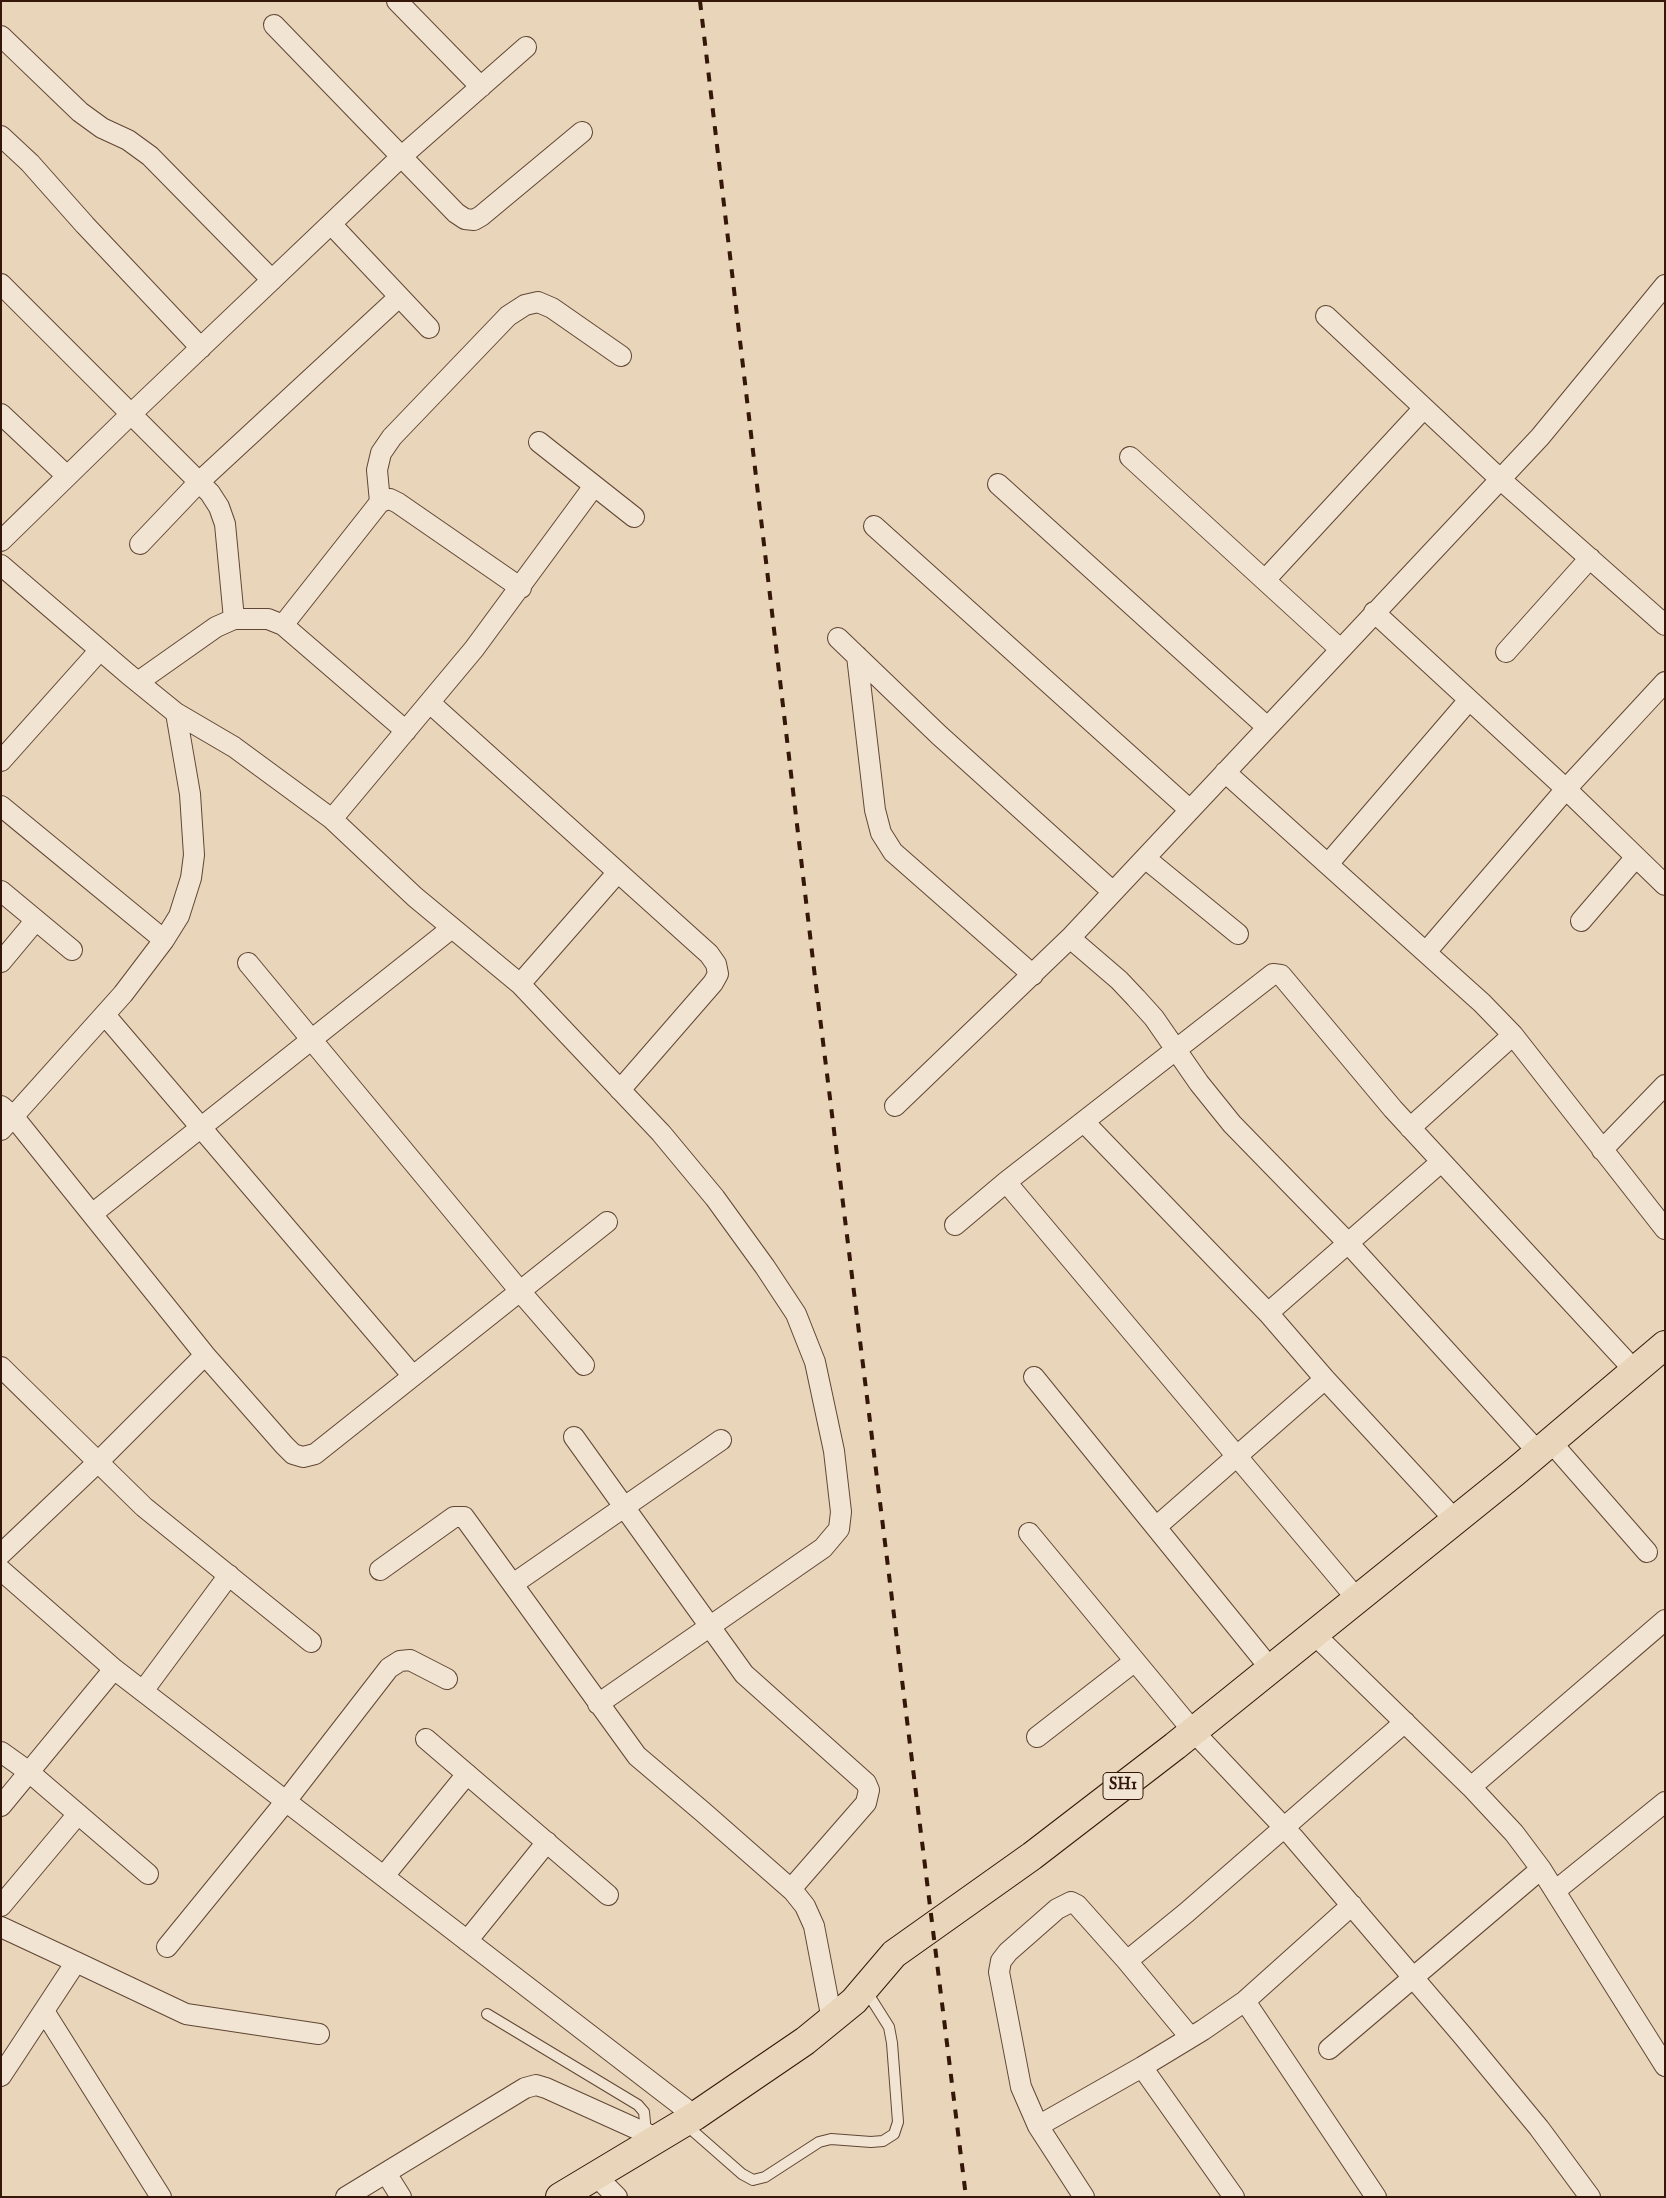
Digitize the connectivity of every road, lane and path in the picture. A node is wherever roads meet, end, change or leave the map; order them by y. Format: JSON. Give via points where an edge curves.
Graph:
{"nodes":[{"id":1,"x":397,"y":1,"type":"edge"},
{"id":2,"x":274,"y":25,"type":"dead end"},
{"id":3,"x":1,"y":36,"type":"edge"},
{"id":4,"x":526,"y":47,"type":"dead end"},
{"id":5,"x":481,"y":87,"type":"junction"},
{"id":6,"x":582,"y":132,"type":"dead end"},
{"id":7,"x":1,"y":136,"type":"edge"},
{"id":8,"x":402,"y":156,"type":"junction"},
{"id":9,"x":331,"y":224,"type":"junction"},
{"id":10,"x":272,"y":280,"type":"junction"},
{"id":11,"x":1,"y":284,"type":"edge"},
{"id":12,"x":1665,"y":285,"type":"edge"},
{"id":13,"x":399,"y":297,"type":"junction"},
{"id":14,"x":1326,"y":316,"type":"dead end"},
{"id":15,"x":428,"y":328,"type":"dead end"},
{"id":16,"x":201,"y":348,"type":"junction"},
{"id":17,"x":621,"y":356,"type":"dead end"},
{"id":18,"x":1424,"y":408,"type":"junction"},
{"id":19,"x":1,"y":414,"type":"edge"},
{"id":20,"x":130,"y":415,"type":"junction"},
{"id":21,"x":540,"y":442,"type":"dead end"},
{"id":22,"x":1130,"y":457,"type":"dead end"},
{"id":23,"x":67,"y":476,"type":"junction"},
{"id":24,"x":1500,"y":479,"type":"junction"},
{"id":25,"x":199,"y":482,"type":"junction"},
{"id":26,"x":998,"y":484,"type":"dead end"},
{"id":27,"x":594,"y":486,"type":"junction"},
{"id":28,"x":380,"y":502,"type":"junction"},
{"id":29,"x":634,"y":517,"type":"dead end"},
{"id":30,"x":874,"y":526,"type":"dead end"},
{"id":31,"x":1,"y":541,"type":"edge"},
{"id":32,"x":140,"y":544,"type":"dead end"},
{"id":33,"x":1590,"y":558,"type":"junction"},
{"id":34,"x":5,"y":568,"type":"edge"},
{"id":35,"x":1264,"y":580,"type":"junction"},
{"id":36,"x":521,"y":588,"type":"junction"},
{"id":37,"x":1374,"y":612,"type":"junction"},
{"id":38,"x":234,"y":619,"type":"junction"},
{"id":39,"x":1665,"y":624,"type":"edge"},
{"id":40,"x":283,"y":625,"type":"junction"},
{"id":41,"x":838,"y":638,"type":"dead end"},
{"id":42,"x":1340,"y":649,"type":"junction"},
{"id":43,"x":100,"y":650,"type":"junction"},
{"id":44,"x":1506,"y":652,"type":"dead end"},
{"id":45,"x":856,"y":656,"type":"junction"},
{"id":46,"x":138,"y":682,"type":"junction"},
{"id":47,"x":1665,"y":682,"type":"edge"},
{"id":48,"x":1469,"y":700,"type":"junction"},
{"id":49,"x":430,"y":703,"type":"junction"},
{"id":50,"x":176,"y":712,"type":"junction"},
{"id":51,"x":1267,"y":727,"type":"junction"},
{"id":52,"x":406,"y":731,"type":"junction"},
{"id":53,"x":1,"y":761,"type":"edge"},
{"id":54,"x":1225,"y":772,"type":"junction"},
{"id":55,"x":1566,"y":789,"type":"junction"},
{"id":56,"x":1,"y":806,"type":"edge"},
{"id":57,"x":1190,"y":810,"type":"junction"},
{"id":58,"x":332,"y":819,"type":"junction"},
{"id":59,"x":1636,"y":857,"type":"junction"},
{"id":60,"x":1145,"y":858,"type":"junction"},
{"id":61,"x":1328,"y":864,"type":"junction"},
{"id":62,"x":618,"y":872,"type":"junction"},
{"id":63,"x":1662,"y":878,"type":"edge"},
{"id":64,"x":1,"y":891,"type":"edge"},
{"id":65,"x":1113,"y":892,"type":"junction"},
{"id":66,"x":36,"y":920,"type":"junction"},
{"id":67,"x":1581,"y":921,"type":"dead end"},
{"id":68,"x":452,"y":928,"type":"junction"},
{"id":69,"x":1238,"y":934,"type":"dead end"},
{"id":70,"x":1070,"y":938,"type":"junction"},
{"id":71,"x":164,"y":940,"type":"junction"},
{"id":72,"x":72,"y":950,"type":"dead end"},
{"id":73,"x":1426,"y":952,"type":"junction"},
{"id":74,"x":1,"y":962,"type":"edge"},
{"id":75,"x":248,"y":964,"type":"dead end"},
{"id":76,"x":1033,"y":975,"type":"junction"},
{"id":77,"x":520,"y":984,"type":"junction"},
{"id":78,"x":105,"y":1015,"type":"junction"},
{"id":79,"x":1513,"y":1035,"type":"junction"},
{"id":80,"x":312,"y":1041,"type":"junction"},
{"id":81,"x":1175,"y":1049,"type":"junction"},
{"id":82,"x":1665,"y":1085,"type":"edge"},
{"id":83,"x":620,"y":1090,"type":"junction"},
{"id":84,"x":895,"y":1106,"type":"dead end"},
{"id":85,"x":5,"y":1118,"type":"edge"},
{"id":86,"x":1084,"y":1122,"type":"junction"},
{"id":87,"x":201,"y":1127,"type":"junction"},
{"id":88,"x":1410,"y":1128,"type":"junction"},
{"id":89,"x":1602,"y":1150,"type":"junction"},
{"id":90,"x":1441,"y":1162,"type":"junction"},
{"id":91,"x":1006,"y":1182,"type":"junction"},
{"id":92,"x":92,"y":1214,"type":"junction"},
{"id":93,"x":607,"y":1222,"type":"dead end"},
{"id":94,"x":955,"y":1225,"type":"dead end"},
{"id":95,"x":1665,"y":1229,"type":"edge"},
{"id":96,"x":1349,"y":1244,"type":"junction"},
{"id":97,"x":519,"y":1290,"type":"junction"},
{"id":98,"x":1268,"y":1314,"type":"junction"},
{"id":99,"x":1665,"y":1345,"type":"edge"},
{"id":100,"x":205,"y":1355,"type":"junction"},
{"id":101,"x":584,"y":1365,"type":"dead end"},
{"id":102,"x":1,"y":1367,"type":"edge"},
{"id":103,"x":1635,"y":1371,"type":"junction"},
{"id":104,"x":412,"y":1376,"type":"junction"},
{"id":105,"x":1034,"y":1377,"type":"dead end"},
{"id":106,"x":1325,"y":1379,"type":"junction"},
{"id":107,"x":574,"y":1437,"type":"dead end"},
{"id":108,"x":721,"y":1440,"type":"dead end"},
{"id":109,"x":1545,"y":1447,"type":"junction"},
{"id":110,"x":1238,"y":1456,"type":"junction"},
{"id":111,"x":98,"y":1462,"type":"junction"},
{"id":112,"x":624,"y":1508,"type":"junction"},
{"id":113,"x":1455,"y":1520,"type":"junction"},
{"id":114,"x":1156,"y":1527,"type":"junction"},
{"id":115,"x":1029,"y":1533,"type":"dead end"},
{"id":116,"x":1647,"y":1552,"type":"dead end"},
{"id":117,"x":1,"y":1554,"type":"edge"},
{"id":118,"x":1,"y":1570,"type":"edge"},
{"id":119,"x":380,"y":1570,"type":"dead end"},
{"id":120,"x":229,"y":1576,"type":"junction"},
{"id":121,"x":513,"y":1584,"type":"junction"},
{"id":122,"x":1357,"y":1599,"type":"junction"},
{"id":123,"x":1665,"y":1620,"type":"edge"},
{"id":124,"x":709,"y":1627,"type":"junction"},
{"id":125,"x":1314,"y":1634,"type":"junction"},
{"id":126,"x":311,"y":1642,"type":"dead end"},
{"id":127,"x":1135,"y":1661,"type":"junction"},
{"id":128,"x":1270,"y":1668,"type":"junction"},
{"id":129,"x":114,"y":1669,"type":"junction"},
{"id":130,"x":447,"y":1680,"type":"dead end"},
{"id":131,"x":143,"y":1691,"type":"junction"},
{"id":132,"x":598,"y":1704,"type":"junction"},
{"id":133,"x":1405,"y":1722,"type":"junction"},
{"id":134,"x":1193,"y":1731,"type":"junction"},
{"id":135,"x":1037,"y":1737,"type":"dead end"},
{"id":136,"x":426,"y":1739,"type":"dead end"},
{"id":137,"x":1,"y":1752,"type":"edge"},
{"id":138,"x":29,"y":1772,"type":"junction"},
{"id":139,"x":467,"y":1774,"type":"junction"},
{"id":140,"x":1471,"y":1787,"type":"junction"},
{"id":141,"x":286,"y":1801,"type":"junction"},
{"id":142,"x":1665,"y":1802,"type":"edge"},
{"id":143,"x":1,"y":1806,"type":"edge"},
{"id":144,"x":78,"y":1814,"type":"junction"},
{"id":145,"x":1284,"y":1827,"type":"junction"},
{"id":146,"x":547,"y":1842,"type":"junction"},
{"id":147,"x":1541,"y":1869,"type":"junction"},
{"id":148,"x":148,"y":1874,"type":"dead end"},
{"id":149,"x":384,"y":1876,"type":"junction"},
{"id":150,"x":790,"y":1889,"type":"junction"},
{"id":151,"x":1555,"y":1892,"type":"junction"},
{"id":152,"x":608,"y":1895,"type":"dead end"},
{"id":153,"x":1352,"y":1905,"type":"junction"},
{"id":154,"x":1,"y":1906,"type":"edge"},
{"id":155,"x":1,"y":1927,"type":"edge"},
{"id":156,"x":467,"y":1941,"type":"junction"},
{"id":157,"x":167,"y":1948,"type":"dead end"},
{"id":158,"x":1127,"y":1961,"type":"junction"},
{"id":159,"x":76,"y":1962,"type":"junction"},
{"id":160,"x":1413,"y":1978,"type":"junction"},
{"id":161,"x":865,"y":1988,"type":"junction"},
{"id":162,"x":1245,"y":2001,"type":"junction"},
{"id":163,"x":44,"y":2011,"type":"junction"},
{"id":164,"x":486,"y":2014,"type":"dead end"},
{"id":165,"x":832,"y":2020,"type":"junction"},
{"id":166,"x":318,"y":2034,"type":"dead end"},
{"id":167,"x":1190,"y":2037,"type":"junction"},
{"id":168,"x":1329,"y":2049,"type":"dead end"},
{"id":169,"x":1665,"y":2066,"type":"edge"},
{"id":170,"x":1142,"y":2067,"type":"junction"},
{"id":171,"x":1,"y":2076,"type":"edge"},
{"id":172,"x":689,"y":2120,"type":"junction"},
{"id":173,"x":1038,"y":2126,"type":"junction"},
{"id":174,"x":653,"y":2136,"type":"junction"},
{"id":175,"x":386,"y":2173,"type":"junction"},
{"id":176,"x":596,"y":2176,"type":"junction"},
{"id":177,"x":161,"y":2197,"type":"edge"},
{"id":178,"x":346,"y":2197,"type":"edge"},
{"id":179,"x":401,"y":2197,"type":"edge"},
{"id":180,"x":560,"y":2197,"type":"edge"},
{"id":181,"x":616,"y":2197,"type":"edge"},
{"id":182,"x":1084,"y":2197,"type":"edge"},
{"id":183,"x":1234,"y":2197,"type":"edge"},
{"id":184,"x":1376,"y":2197,"type":"edge"},
{"id":185,"x":1590,"y":2197,"type":"edge"}],
"edges":[{"from":1,"to":5,"type":"street"},
{"from":2,"to":8,"type":"street"},
{"from":3,"to":10,"type":"street","via":[[80,112],[150,156]]},
{"from":4,"to":5,"type":"street"},
{"from":5,"to":8,"type":"street"},
{"from":6,"to":8,"type":"street","via":[[474,220],[456,213]]},
{"from":7,"to":16,"type":"street","via":[[55,189]]},
{"from":8,"to":9,"type":"street"},
{"from":9,"to":10,"type":"street"},
{"from":9,"to":13,"type":"street"},
{"from":10,"to":16,"type":"street"},
{"from":11,"to":20,"type":"street"},
{"from":12,"to":24,"type":"street","via":[[1540,437]]},
{"from":13,"to":15,"type":"street"},
{"from":13,"to":25,"type":"street"},
{"from":14,"to":18,"type":"street"},
{"from":16,"to":20,"type":"street"},
{"from":17,"to":28,"type":"street","via":[[552,308],[538,302],[526,305],[508,316],[392,437],[381,453],[377,470]]},
{"from":18,"to":24,"type":"street"},
{"from":18,"to":35,"type":"street"},
{"from":19,"to":23,"type":"street"},
{"from":20,"to":23,"type":"street"},
{"from":20,"to":25,"type":"street"},
{"from":21,"to":27,"type":"street"},
{"from":22,"to":35,"type":"street"},
{"from":23,"to":31,"type":"street"},
{"from":24,"to":33,"type":"street"},
{"from":24,"to":37,"type":"street"},
{"from":25,"to":32,"type":"street"},
{"from":25,"to":38,"type":"street","via":[[210,492],[225,524]]},
{"from":26,"to":51,"type":"street"},
{"from":27,"to":29,"type":"street"},
{"from":27,"to":36,"type":"street"},
{"from":28,"to":36,"type":"street","via":[[390,499],[398,503]]},
{"from":28,"to":40,"type":"street"},
{"from":30,"to":57,"type":"street"},
{"from":33,"to":39,"type":"street"},
{"from":33,"to":44,"type":"street"},
{"from":34,"to":43,"type":"street"},
{"from":35,"to":42,"type":"street"},
{"from":36,"to":49,"type":"street"},
{"from":37,"to":42,"type":"street"},
{"from":37,"to":48,"type":"street"},
{"from":38,"to":40,"type":"street","via":[[268,619]]},
{"from":38,"to":46,"type":"street","via":[[216,627]]},
{"from":40,"to":52,"type":"street"},
{"from":41,"to":45,"type":"street"},
{"from":42,"to":51,"type":"street"},
{"from":43,"to":46,"type":"street"},
{"from":43,"to":53,"type":"street"},
{"from":45,"to":65,"type":"street"},
{"from":45,"to":76,"type":"street","via":[[875,810],[881,833],[893,852]]},
{"from":46,"to":50,"type":"street"},
{"from":47,"to":55,"type":"street"},
{"from":48,"to":55,"type":"street"},
{"from":48,"to":61,"type":"street"},
{"from":49,"to":52,"type":"street"},
{"from":49,"to":62,"type":"street"},
{"from":50,"to":58,"type":"street","via":[[234,747]]},
{"from":50,"to":71,"type":"street","via":[[190,794],[194,855],[192,878],[179,916]]},
{"from":51,"to":54,"type":"street"},
{"from":52,"to":58,"type":"street"},
{"from":54,"to":57,"type":"street"},
{"from":54,"to":61,"type":"street"},
{"from":55,"to":59,"type":"street"},
{"from":55,"to":73,"type":"street"},
{"from":56,"to":71,"type":"street"},
{"from":57,"to":60,"type":"street"},
{"from":58,"to":68,"type":"street"},
{"from":59,"to":63,"type":"street"},
{"from":59,"to":67,"type":"street"},
{"from":60,"to":65,"type":"street"},
{"from":60,"to":69,"type":"street"},
{"from":61,"to":73,"type":"street"},
{"from":62,"to":77,"type":"street"},
{"from":62,"to":83,"type":"street","via":[[709,954],[718,974],[714,983]]},
{"from":64,"to":66,"type":"street"},
{"from":65,"to":70,"type":"street"},
{"from":66,"to":72,"type":"street"},
{"from":66,"to":74,"type":"street"},
{"from":68,"to":77,"type":"street"},
{"from":68,"to":80,"type":"street"},
{"from":70,"to":76,"type":"street"},
{"from":70,"to":81,"type":"street","via":[[1119,980],[1154,1018]]},
{"from":71,"to":78,"type":"street"},
{"from":73,"to":79,"type":"street"},
{"from":75,"to":80,"type":"street"},
{"from":76,"to":84,"type":"street"},
{"from":77,"to":83,"type":"street"},
{"from":78,"to":85,"type":"street"},
{"from":78,"to":87,"type":"street"},
{"from":79,"to":88,"type":"street"},
{"from":79,"to":89,"type":"street"},
{"from":80,"to":87,"type":"street"},
{"from":80,"to":97,"type":"street"},
{"from":81,"to":86,"type":"street"},
{"from":81,"to":88,"type":"street","via":[[1265,978],[1273,974],[1281,976]]},
{"from":81,"to":96,"type":"street","via":[[1232,1124]]},
{"from":82,"to":89,"type":"street"},
{"from":83,"to":124,"type":"street","via":[[715,1198],[796,1314],[815,1362],[834,1451],[841,1512],[839,1529],[822,1548]]},
{"from":85,"to":92,"type":"street"},
{"from":86,"to":91,"type":"street"},
{"from":86,"to":98,"type":"street"},
{"from":87,"to":92,"type":"street"},
{"from":87,"to":104,"type":"street"},
{"from":88,"to":90,"type":"street"},
{"from":89,"to":95,"type":"street"},
{"from":90,"to":96,"type":"street"},
{"from":90,"to":103,"type":"street"},
{"from":91,"to":94,"type":"street"},
{"from":91,"to":110,"type":"street"},
{"from":92,"to":100,"type":"street"},
{"from":93,"to":97,"type":"street"},
{"from":96,"to":98,"type":"street"},
{"from":96,"to":109,"type":"street"},
{"from":97,"to":101,"type":"street"},
{"from":97,"to":104,"type":"street"},
{"from":98,"to":106,"type":"street"},
{"from":99,"to":103,"type":"main road","number":"SH1"},
{"from":100,"to":104,"type":"street","via":[[284,1445],[293,1454],[303,1457],[315,1454]]},
{"from":100,"to":111,"type":"street"},
{"from":102,"to":111,"type":"street"},
{"from":103,"to":109,"type":"main road","number":"SH1"},
{"from":105,"to":114,"type":"street"},
{"from":106,"to":110,"type":"street"},
{"from":106,"to":113,"type":"street"},
{"from":107,"to":112,"type":"street"},
{"from":108,"to":112,"type":"street"},
{"from":109,"to":113,"type":"main road","number":"SH1"},
{"from":109,"to":116,"type":"street"},
{"from":110,"to":114,"type":"street"},
{"from":110,"to":122,"type":"street"},
{"from":111,"to":117,"type":"street"},
{"from":111,"to":120,"type":"street","via":[[144,1507]]},
{"from":112,"to":121,"type":"street"},
{"from":112,"to":124,"type":"street"},
{"from":113,"to":122,"type":"main road","number":"SH1"},
{"from":114,"to":128,"type":"street"},
{"from":115,"to":127,"type":"street"},
{"from":118,"to":129,"type":"street"},
{"from":119,"to":121,"type":"street","via":[[454,1517],[464,1517]]},
{"from":120,"to":126,"type":"street"},
{"from":120,"to":131,"type":"street"},
{"from":121,"to":132,"type":"street"},
{"from":122,"to":125,"type":"main road","number":"SH1"},
{"from":123,"to":140,"type":"street"},
{"from":124,"to":132,"type":"street"},
{"from":124,"to":150,"type":"street","via":[[744,1674],[866,1783],[869,1790],[866,1803]]},
{"from":125,"to":128,"type":"main road","number":"SH1"},
{"from":125,"to":133,"type":"street"},
{"from":127,"to":134,"type":"street"},
{"from":127,"to":135,"type":"street"},
{"from":128,"to":134,"type":"main road","number":"SH1"},
{"from":129,"to":131,"type":"street"},
{"from":129,"to":138,"type":"street"},
{"from":130,"to":141,"type":"street","via":[[410,1660],[388,1668]]},
{"from":131,"to":141,"type":"street"},
{"from":132,"to":150,"type":"street","via":[[637,1756]]},
{"from":133,"to":140,"type":"street"},
{"from":133,"to":145,"type":"street"},
{"from":134,"to":145,"type":"street"},
{"from":134,"to":161,"type":"main road","number":"SH1","via":[[1032,1856],[894,1954]]},
{"from":136,"to":139,"type":"street"},
{"from":137,"to":138,"type":"street"},
{"from":138,"to":143,"type":"street"},
{"from":138,"to":144,"type":"street"},
{"from":139,"to":146,"type":"street"},
{"from":139,"to":149,"type":"street"},
{"from":140,"to":147,"type":"street","via":[[1514,1833]]},
{"from":141,"to":149,"type":"street"},
{"from":141,"to":157,"type":"street"},
{"from":142,"to":151,"type":"street"},
{"from":144,"to":148,"type":"street"},
{"from":144,"to":154,"type":"street"},
{"from":145,"to":153,"type":"street"},
{"from":145,"to":158,"type":"street"},
{"from":146,"to":152,"type":"street"},
{"from":146,"to":156,"type":"street"},
{"from":147,"to":151,"type":"street"},
{"from":147,"to":160,"type":"street"},
{"from":149,"to":156,"type":"street"},
{"from":150,"to":165,"type":"street","via":[[805,1906],[814,1926]]},
{"from":151,"to":169,"type":"street"},
{"from":153,"to":160,"type":"street"},
{"from":153,"to":162,"type":"street"},
{"from":155,"to":159,"type":"street"},
{"from":156,"to":172,"type":"street"},
{"from":158,"to":167,"type":"street"},
{"from":158,"to":173,"type":"street","via":[[1071,1902],[1057,1909],[1001,1961],[999,1972],[1021,2087]]},
{"from":159,"to":163,"type":"street"},
{"from":159,"to":166,"type":"street","via":[[186,2014]]},
{"from":160,"to":168,"type":"street"},
{"from":160,"to":185,"type":"street","via":[[1539,2128]]},
{"from":161,"to":165,"type":"main road","number":"SH1"},
{"from":161,"to":172,"type":"lane","via":[[890,2028],[892,2043],[898,2122],[894,2134],[884,2142],[832,2139],[819,2142],[765,2177],[753,2180],[742,2174]]},
{"from":162,"to":167,"type":"street"},
{"from":162,"to":184,"type":"street"},
{"from":163,"to":171,"type":"street"},
{"from":163,"to":177,"type":"street"},
{"from":164,"to":174,"type":"lane","via":[[638,2105]]},
{"from":165,"to":172,"type":"main road","number":"SH1"},
{"from":167,"to":170,"type":"street"},
{"from":170,"to":173,"type":"street"},
{"from":170,"to":183,"type":"street"},
{"from":172,"to":174,"type":"main road","number":"SH1"},
{"from":173,"to":182,"type":"street"},
{"from":174,"to":175,"type":"street","via":[[536,2085],[525,2088]]},
{"from":174,"to":176,"type":"main road","number":"SH1"},
{"from":175,"to":178,"type":"street"},
{"from":175,"to":179,"type":"street"},
{"from":176,"to":180,"type":"main road","number":"SH1"},
{"from":176,"to":181,"type":"street"}]}
